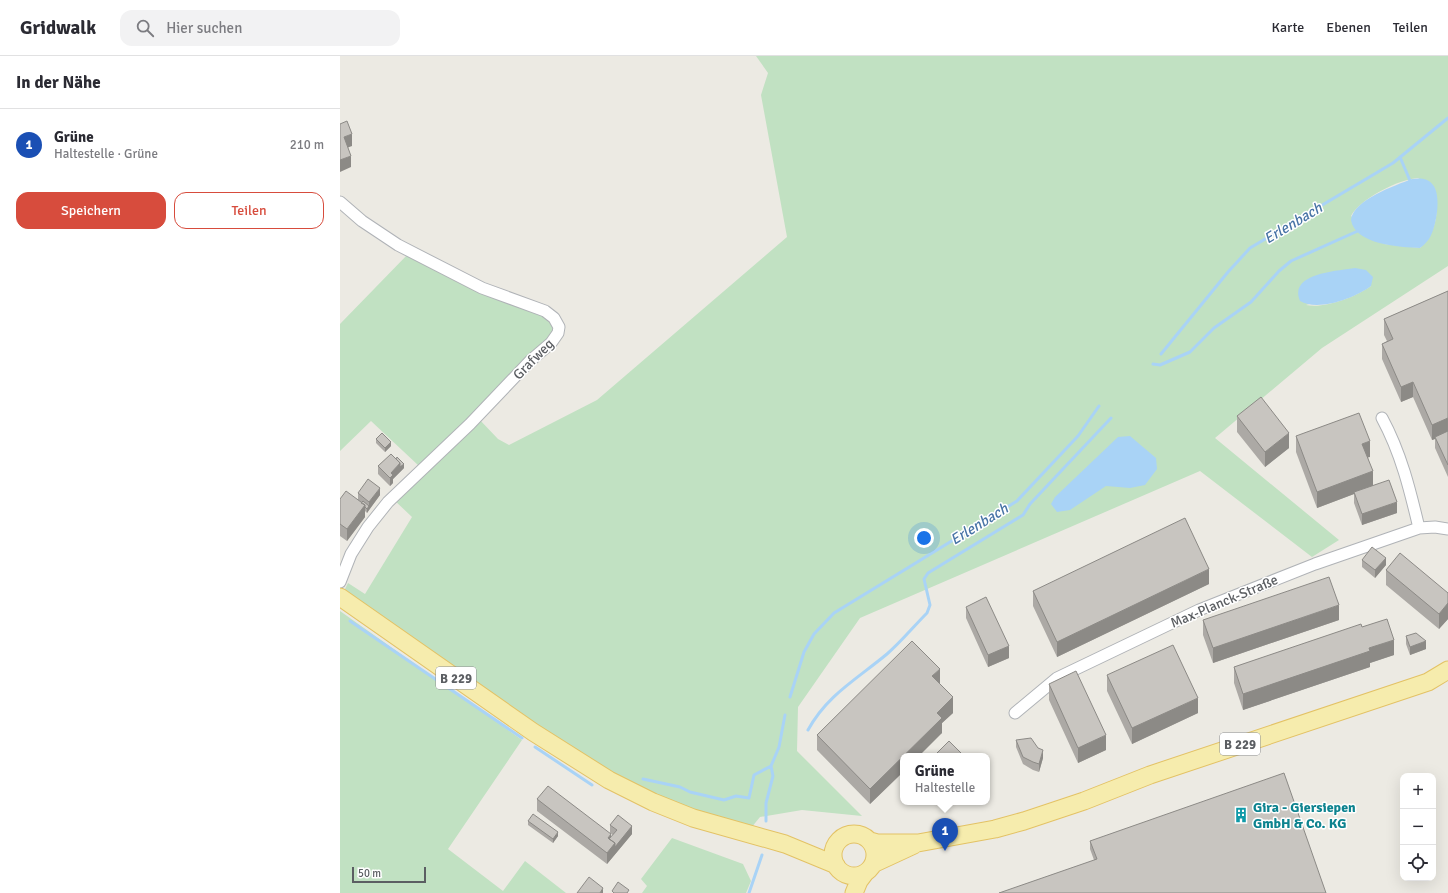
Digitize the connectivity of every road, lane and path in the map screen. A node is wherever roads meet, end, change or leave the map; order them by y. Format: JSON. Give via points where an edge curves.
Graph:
{"nodes":[{"id":1,"x":340,"y":202,"type":"edge"},
{"id":2,"x":1382,"y":418,"type":"dead end"},
{"id":3,"x":1419,"y":528,"type":"junction"},
{"id":4,"x":1448,"y":530,"type":"edge"},
{"id":5,"x":340,"y":582,"type":"edge"},
{"id":6,"x":340,"y":597,"type":"edge"},
{"id":7,"x":1448,"y":670,"type":"edge"},
{"id":8,"x":1448,"y":679,"type":"edge"},
{"id":9,"x":1428,"y":682,"type":"junction"},
{"id":10,"x":1015,"y":713,"type":"dead end"},
{"id":11,"x":870,"y":841,"type":"junction"},
{"id":12,"x":838,"y":842,"type":"junction"},
{"id":13,"x":918,"y":843,"type":"junction"},
{"id":14,"x":785,"y":844,"type":"junction"},
{"id":15,"x":839,"y":868,"type":"junction"},
{"id":16,"x":869,"y":868,"type":"junction"},
{"id":17,"x":843,"y":893,"type":"edge"},
{"id":18,"x":854,"y":893,"type":"edge"}],
"edges":[{"from":1,"to":5,"type":"street","name":"Grafweg","via":[[392,242],[482,288],[544,310],[554,318],[559,327],[552,342],[388,502],[351,554]]},
{"from":2,"to":3,"type":"street","via":[[1399,453]]},
{"from":3,"to":4,"type":"street","name":"Max-Planck-Straße","via":[[1435,527]]},
{"from":3,"to":10,"type":"street","name":"Max-Planck-Straße","via":[[1315,564],[1198,610],[1058,678]]},
{"from":6,"to":14,"type":"main road","number":"B 229","via":[[533,732],[614,783],[693,818]]},
{"from":7,"to":9,"type":"main road","number":"B 229"},
{"from":8,"to":9,"type":"main road","number":"B 229"},
{"from":9,"to":13,"type":"main road","number":"B 229","via":[[1150,775],[1024,821],[996,829]]},
{"from":11,"to":12,"type":"main road","via":[[856,835],[847,836]]},
{"from":11,"to":13,"type":"main road","number":"B 229"},
{"from":11,"to":16,"type":"main road","via":[[875,852]]},
{"from":12,"to":14,"type":"main road","number":"B 229"},
{"from":12,"to":15,"type":"main road","via":[[834,853]]},
{"from":13,"to":16,"type":"main road","number":"B 229"},
{"from":14,"to":15,"type":"main road","number":"B 229"},
{"from":15,"to":16,"type":"main road","via":[[853,876]]},
{"from":15,"to":17,"type":"main road"},
{"from":16,"to":18,"type":"main road"}]}
